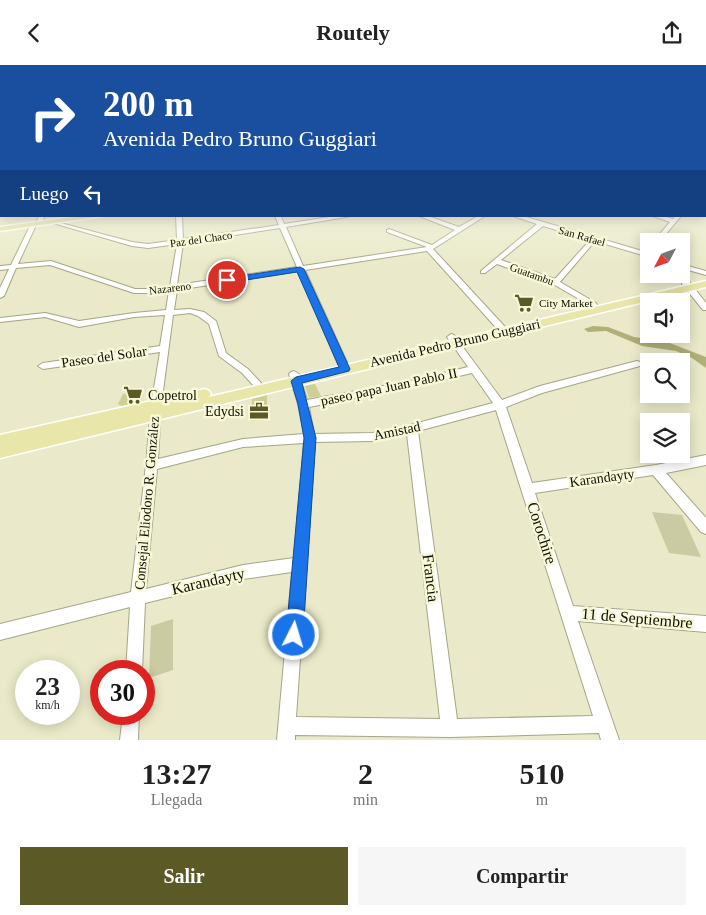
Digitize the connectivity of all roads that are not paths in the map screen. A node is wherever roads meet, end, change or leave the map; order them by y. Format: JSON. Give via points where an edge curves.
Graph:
{"nodes":[{"id":1,"x":92,"y":217,"type":"edge"},
{"id":2,"x":179,"y":217,"type":"edge"},
{"id":3,"x":278,"y":217,"type":"edge"},
{"id":4,"x":343,"y":217,"type":"edge"},
{"id":5,"x":425,"y":217,"type":"edge"},
{"id":6,"x":480,"y":217,"type":"edge"},
{"id":7,"x":519,"y":217,"type":"edge"},
{"id":8,"x":663,"y":217,"type":"edge"},
{"id":9,"x":676,"y":219,"type":"edge"},
{"id":10,"x":38,"y":221,"type":"edge"},
{"id":11,"x":55,"y":222,"type":"junction"},
{"id":12,"x":541,"y":224,"type":"junction"},
{"id":13,"x":282,"y":227,"type":"junction"},
{"id":14,"x":0,"y":229,"type":"edge"},
{"id":15,"x":461,"y":230,"type":"junction"},
{"id":16,"x":389,"y":231,"type":"dead end"},
{"id":17,"x":664,"y":233,"type":"edge"},
{"id":18,"x":593,"y":239,"type":"junction"},
{"id":19,"x":180,"y":242,"type":"junction"},
{"id":20,"x":431,"y":248,"type":"junction"},
{"id":21,"x":640,"y":251,"type":"edge"},
{"id":22,"x":496,"y":261,"type":"junction"},
{"id":23,"x":14,"y":266,"type":"junction"},
{"id":24,"x":0,"y":268,"type":"edge"},
{"id":25,"x":300,"y":269,"type":"junction"},
{"id":26,"x":690,"y":269,"type":"edge"},
{"id":27,"x":483,"y":272,"type":"dead end"},
{"id":28,"x":706,"y":275,"type":"edge"},
{"id":29,"x":556,"y":282,"type":"junction"},
{"id":30,"x":706,"y":284,"type":"edge"},
{"id":31,"x":687,"y":285,"type":"junction"},
{"id":32,"x":173,"y":289,"type":"junction"},
{"id":33,"x":0,"y":296,"type":"edge"},
{"id":34,"x":593,"y":305,"type":"junction"},
{"id":35,"x":706,"y":308,"type":"edge"},
{"id":36,"x":170,"y":312,"type":"junction"},
{"id":37,"x":0,"y":320,"type":"edge"},
{"id":38,"x":502,"y":329,"type":"junction"},
{"id":39,"x":453,"y":340,"type":"junction"},
{"id":40,"x":164,"y":348,"type":"junction"},
{"id":41,"x":637,"y":364,"type":"dead end"},
{"id":42,"x":344,"y":365,"type":"junction"},
{"id":43,"x":43,"y":366,"type":"dead end"},
{"id":44,"x":474,"y":369,"type":"junction"},
{"id":45,"x":295,"y":377,"type":"junction"},
{"id":46,"x":256,"y":383,"type":"junction"},
{"id":47,"x":303,"y":404,"type":"junction"},
{"id":48,"x":500,"y":405,"type":"junction"},
{"id":49,"x":156,"y":411,"type":"junction"},
{"id":50,"x":412,"y":429,"type":"junction"},
{"id":51,"x":310,"y":438,"type":"junction"},
{"id":52,"x":0,"y":441,"type":"edge"},
{"id":53,"x":0,"y":452,"type":"edge"},
{"id":54,"x":706,"y":460,"type":"edge"},
{"id":55,"x":152,"y":465,"type":"junction"},
{"id":56,"x":656,"y":470,"type":"junction"},
{"id":57,"x":528,"y":489,"type":"junction"},
{"id":58,"x":706,"y":528,"type":"edge"},
{"id":59,"x":301,"y":563,"type":"junction"},
{"id":60,"x":138,"y":596,"type":"junction"},
{"id":61,"x":568,"y":613,"type":"junction"},
{"id":62,"x":706,"y":624,"type":"edge"},
{"id":63,"x":0,"y":632,"type":"edge"},
{"id":64,"x":135,"y":660,"type":"edge"},
{"id":65,"x":130,"y":725,"type":"edge"},
{"id":66,"x":450,"y":727,"type":"junction"},
{"id":67,"x":607,"y":732,"type":"edge"},
{"id":68,"x":286,"y":733,"type":"edge"},
{"id":69,"x":129,"y":740,"type":"edge"}],
"edges":[{"from":1,"to":11,"type":"main road"},
{"from":2,"to":19,"type":"street","name":"Consejal Eliodoro R. González"},
{"from":3,"to":13,"type":"street"},
{"from":4,"to":13,"type":"street","name":"Paz del Chaco"},
{"from":5,"to":15,"type":"street"},
{"from":6,"to":15,"type":"street","name":"Nazareno"},
{"from":7,"to":12,"type":"street","name":"San Rafael"},
{"from":8,"to":9,"type":"street"},
{"from":9,"to":17,"type":"street"},
{"from":10,"to":11,"type":"main road"},
{"from":10,"to":14,"type":"main road"},
{"from":10,"to":23,"type":"street"},
{"from":11,"to":19,"type":"street","name":"Paz del Chaco","via":[[140,246]]},
{"from":12,"to":18,"type":"street","name":"San Rafael"},
{"from":12,"to":22,"type":"street"},
{"from":13,"to":19,"type":"street","name":"Paz del Chaco"},
{"from":13,"to":25,"type":"street"},
{"from":15,"to":20,"type":"street","name":"Nazareno"},
{"from":16,"to":20,"type":"street"},
{"from":18,"to":21,"type":"street","name":"San Rafael"},
{"from":18,"to":29,"type":"street"},
{"from":19,"to":32,"type":"street","name":"Consejal Eliodoro R. González"},
{"from":20,"to":25,"type":"street","name":"Nazareno"},
{"from":20,"to":38,"type":"street"},
{"from":22,"to":27,"type":"street"},
{"from":22,"to":29,"type":"street","name":"Guatambu"},
{"from":23,"to":24,"type":"street","name":"Nazareno"},
{"from":23,"to":32,"type":"street","name":"Nazareno","via":[[51,263],[134,291]]},
{"from":23,"to":33,"type":"street"},
{"from":25,"to":32,"type":"street","name":"Nazareno"},
{"from":25,"to":42,"type":"street"},
{"from":26,"to":28,"type":"street"},
{"from":28,"to":31,"type":"main road","name":"Avenida Pedro Bruno Guggiari"},
{"from":29,"to":34,"type":"street","name":"Guatambu"},
{"from":30,"to":31,"type":"main road","name":"Avenida Pedro Bruno Guggiari"},
{"from":31,"to":34,"type":"main road","name":"Avenida Pedro Bruno Guggiari"},
{"from":31,"to":35,"type":"street"},
{"from":31,"to":38,"type":"main road","name":"Avenida Pedro Bruno Guggiari"},
{"from":32,"to":36,"type":"street","name":"Consejal Eliodoro R. González"},
{"from":34,"to":38,"type":"main road","name":"Avenida Pedro Bruno Guggiari"},
{"from":36,"to":37,"type":"street","via":[[79,324],[45,315]]},
{"from":36,"to":40,"type":"street","name":"Consejal Eliodoro R. González"},
{"from":36,"to":46,"type":"street","via":[[197,312],[210,319],[216,328],[222,354],[246,371]]},
{"from":38,"to":39,"type":"main road","name":"Avenida Pedro Bruno Guggiari"},
{"from":39,"to":42,"type":"main road","name":"Avenida Pedro Bruno Guggiari"},
{"from":39,"to":44,"type":"street","name":"Corochire"},
{"from":40,"to":43,"type":"street","name":"Paseo del Solar"},
{"from":40,"to":49,"type":"street","name":"Consejal Eliodoro R. González"},
{"from":41,"to":48,"type":"street","name":"Amistad","via":[[540,390]]},
{"from":42,"to":45,"type":"main road","name":"Avenida Pedro Bruno Guggiari"},
{"from":44,"to":47,"type":"street","name":"paseo papa Juan Pablo II"},
{"from":44,"to":48,"type":"street","name":"Corochire"},
{"from":45,"to":46,"type":"main road","name":"Avenida Pedro Bruno Guggiari"},
{"from":45,"to":47,"type":"street"},
{"from":45,"to":49,"type":"main road","name":"Avenida Pedro Bruno Guggiari"},
{"from":46,"to":49,"type":"main road","name":"Avenida Pedro Bruno Guggiari"},
{"from":47,"to":51,"type":"street"},
{"from":48,"to":50,"type":"street","name":"Amistad"},
{"from":48,"to":57,"type":"street","name":"Corochire"},
{"from":49,"to":52,"type":"main road","name":"Avenida Pedro Bruno Guggiari"},
{"from":49,"to":53,"type":"main road","name":"Avenida Pedro Bruno Guggiari"},
{"from":49,"to":55,"type":"street","name":"Consejal Eliodoro R. González"},
{"from":50,"to":51,"type":"street","name":"Amistad","via":[[372,437]]},
{"from":50,"to":66,"type":"street","name":"Francia"},
{"from":51,"to":55,"type":"street","name":"Amistad","via":[[243,443]]},
{"from":51,"to":59,"type":"street"},
{"from":54,"to":56,"type":"street","name":"Karandayty"},
{"from":55,"to":60,"type":"street","name":"Consejal Eliodoro R. González"},
{"from":56,"to":57,"type":"street","name":"Karandayty"},
{"from":56,"to":58,"type":"street"},
{"from":57,"to":61,"type":"street","name":"Corochire"},
{"from":59,"to":60,"type":"street","name":"Karandayty","via":[[243,572]]},
{"from":59,"to":68,"type":"street"},
{"from":60,"to":63,"type":"street","name":"Karandayty"},
{"from":60,"to":64,"type":"street","name":"Consejal Eliodoro R. González"},
{"from":61,"to":62,"type":"street","name":"11 de Septiembre"},
{"from":61,"to":67,"type":"street","name":"Corochire"},
{"from":65,"to":69,"type":"street"},
{"from":66,"to":67,"type":"street"},
{"from":66,"to":68,"type":"street"}]}
